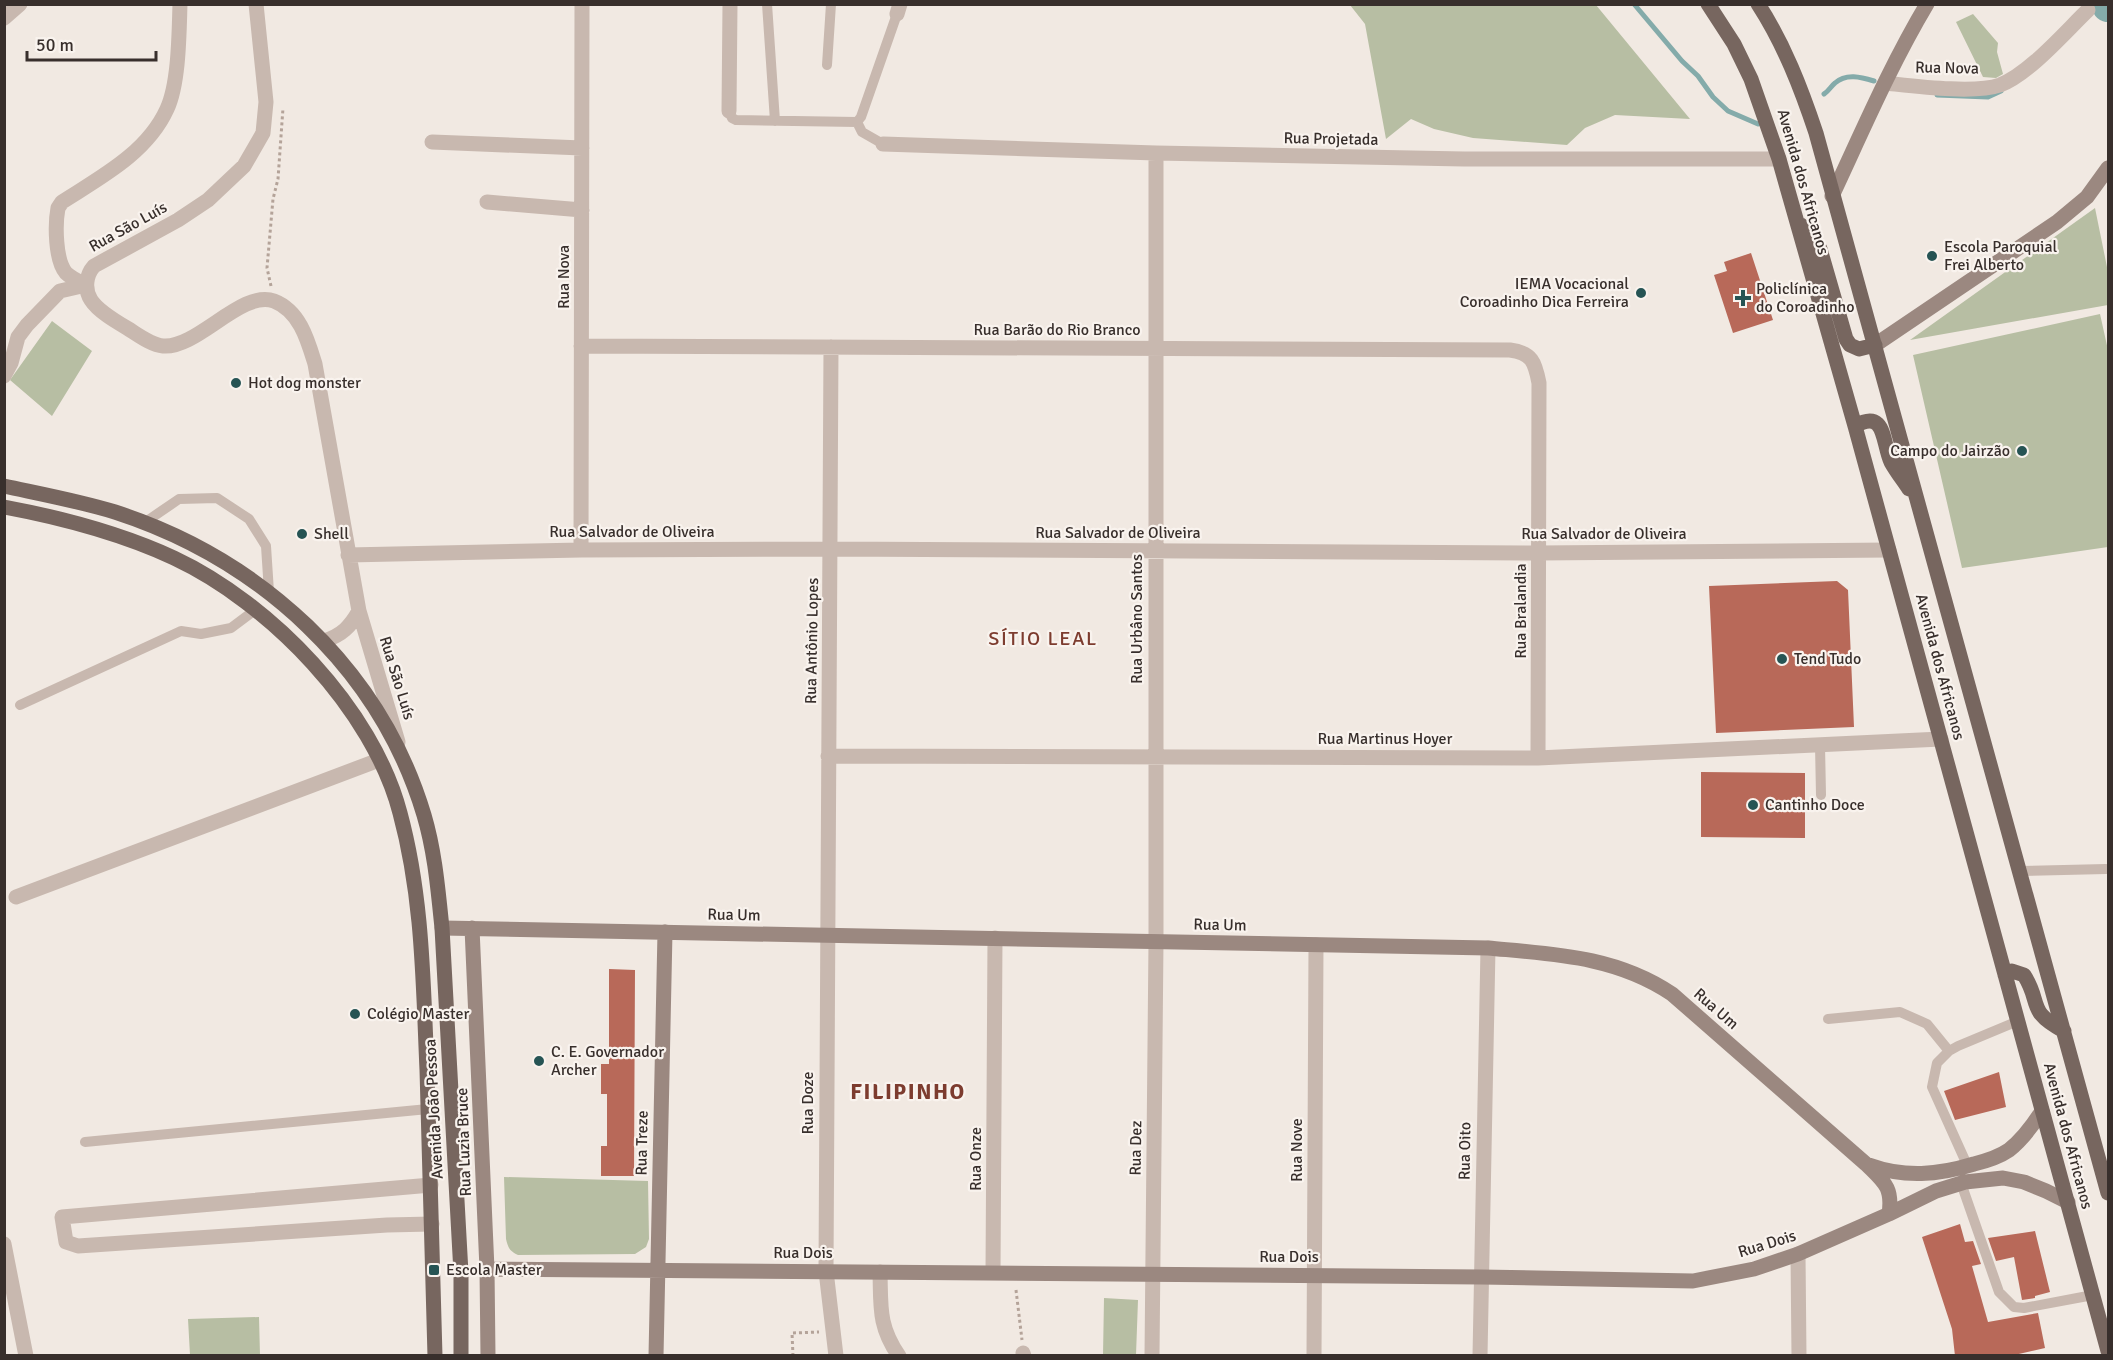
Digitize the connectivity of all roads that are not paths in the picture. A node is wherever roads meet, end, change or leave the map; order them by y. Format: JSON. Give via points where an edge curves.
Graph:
{"nodes":[{"id":1,"x":20,"y":4,"type":"edge"},
{"id":2,"x":180,"y":4,"type":"edge"},
{"id":3,"x":256,"y":4,"type":"edge"},
{"id":4,"x":582,"y":4,"type":"edge"},
{"id":5,"x":730,"y":4,"type":"edge"},
{"id":6,"x":767,"y":4,"type":"edge"},
{"id":7,"x":831,"y":4,"type":"edge"},
{"id":8,"x":1708,"y":4,"type":"edge"},
{"id":9,"x":1758,"y":4,"type":"edge"},
{"id":10,"x":1927,"y":4,"type":"edge"},
{"id":11,"x":898,"y":9,"type":"edge"},
{"id":12,"x":2088,"y":10,"type":"dead end"},
{"id":13,"x":4,"y":18,"type":"edge"},
{"id":14,"x":826,"y":65,"type":"dead end"},
{"id":15,"x":1885,"y":83,"type":"junction"},
{"id":16,"x":729,"y":111,"type":"joint"},
{"id":17,"x":775,"y":121,"type":"junction"},
{"id":18,"x":857,"y":122,"type":"junction"},
{"id":19,"x":432,"y":142,"type":"dead end"},
{"id":20,"x":883,"y":144,"type":"joint"},
{"id":21,"x":582,"y":148,"type":"junction"},
{"id":22,"x":1156,"y":153,"type":"junction"},
{"id":23,"x":1779,"y":159,"type":"junction"},
{"id":24,"x":2109,"y":168,"type":"edge"},
{"id":25,"x":1832,"y":196,"type":"junction"},
{"id":26,"x":487,"y":202,"type":"dead end"},
{"id":27,"x":582,"y":210,"type":"junction"},
{"id":28,"x":1796,"y":218,"type":"junction"},
{"id":29,"x":86,"y":285,"type":"junction"},
{"id":30,"x":1875,"y":345,"type":"junction"},
{"id":31,"x":581,"y":346,"type":"junction"},
{"id":32,"x":831,"y":347,"type":"junction"},
{"id":33,"x":1155,"y":349,"type":"junction"},
{"id":34,"x":1530,"y":358,"type":"joint"},
{"id":35,"x":4,"y":376,"type":"edge"},
{"id":36,"x":1855,"y":426,"type":"junction"},
{"id":37,"x":4,"y":486,"type":"edge"},
{"id":38,"x":1917,"y":502,"type":"junction"},
{"id":39,"x":4,"y":507,"type":"edge"},
{"id":40,"x":144,"y":523,"type":"junction"},
{"id":41,"x":831,"y":549,"type":"junction"},
{"id":42,"x":581,"y":550,"type":"junction"},
{"id":43,"x":1889,"y":550,"type":"junction"},
{"id":44,"x":1156,"y":552,"type":"junction"},
{"id":45,"x":1539,"y":553,"type":"junction"},
{"id":46,"x":348,"y":555,"type":"junction"},
{"id":47,"x":269,"y":592,"type":"junction"},
{"id":48,"x":255,"y":610,"type":"junction"},
{"id":49,"x":359,"y":611,"type":"junction"},
{"id":50,"x":324,"y":640,"type":"junction"},
{"id":51,"x":20,"y":705,"type":"dead end"},
{"id":52,"x":1941,"y":739,"type":"junction"},
{"id":53,"x":1820,"y":745,"type":"junction"},
{"id":54,"x":402,"y":755,"type":"junction"},
{"id":55,"x":828,"y":756,"type":"junction"},
{"id":56,"x":1155,"y":756,"type":"junction"},
{"id":57,"x":1538,"y":758,"type":"junction"},
{"id":58,"x":380,"y":760,"type":"junction"},
{"id":59,"x":1821,"y":795,"type":"dead end"},
{"id":60,"x":2106,"y":869,"type":"dead end"},
{"id":61,"x":2019,"y":871,"type":"junction"},
{"id":62,"x":16,"y":897,"type":"dead end"},
{"id":63,"x":442,"y":928,"type":"junction"},
{"id":64,"x":472,"y":928,"type":"junction"},
{"id":65,"x":665,"y":932,"type":"junction"},
{"id":66,"x":826,"y":935,"type":"junction"},
{"id":67,"x":995,"y":938,"type":"junction"},
{"id":68,"x":1156,"y":942,"type":"junction"},
{"id":69,"x":1316,"y":945,"type":"junction"},
{"id":70,"x":1488,"y":948,"type":"junction"},
{"id":71,"x":2005,"y":975,"type":"junction"},
{"id":72,"x":1828,"y":1019,"type":"dead end"},
{"id":73,"x":2018,"y":1021,"type":"junction"},
{"id":74,"x":2064,"y":1031,"type":"junction"},
{"id":75,"x":1949,"y":1051,"type":"junction"},
{"id":76,"x":428,"y":1108,"type":"junction"},
{"id":77,"x":2042,"y":1111,"type":"junction"},
{"id":78,"x":85,"y":1142,"type":"dead end"},
{"id":79,"x":1866,"y":1164,"type":"junction"},
{"id":80,"x":1968,"y":1167,"type":"junction"},
{"id":81,"x":1961,"y":1183,"type":"junction"},
{"id":82,"x":431,"y":1185,"type":"junction"},
{"id":83,"x":2109,"y":1193,"type":"edge"},
{"id":84,"x":2068,"y":1202,"type":"junction"},
{"id":85,"x":1889,"y":1214,"type":"junction"},
{"id":86,"x":432,"y":1224,"type":"junction"},
{"id":87,"x":4,"y":1244,"type":"edge"},
{"id":88,"x":1798,"y":1254,"type":"junction"},
{"id":89,"x":487,"y":1269,"type":"junction"},
{"id":90,"x":658,"y":1270,"type":"junction"},
{"id":91,"x":826,"y":1271,"type":"junction"},
{"id":92,"x":880,"y":1272,"type":"junction"},
{"id":93,"x":993,"y":1272,"type":"junction"},
{"id":94,"x":1153,"y":1274,"type":"junction"},
{"id":95,"x":1314,"y":1275,"type":"junction"},
{"id":96,"x":1481,"y":1277,"type":"junction"},
{"id":97,"x":2091,"y":1288,"type":"junction"},
{"id":98,"x":2109,"y":1305,"type":"edge"},
{"id":99,"x":2109,"y":1351,"type":"edge"},
{"id":100,"x":26,"y":1356,"type":"edge"},
{"id":101,"x":435,"y":1356,"type":"edge"},
{"id":102,"x":461,"y":1356,"type":"edge"},
{"id":103,"x":488,"y":1356,"type":"edge"},
{"id":104,"x":656,"y":1356,"type":"edge"},
{"id":105,"x":836,"y":1356,"type":"edge"},
{"id":106,"x":898,"y":1356,"type":"edge"},
{"id":107,"x":1152,"y":1356,"type":"edge"},
{"id":108,"x":1314,"y":1356,"type":"edge"},
{"id":109,"x":1480,"y":1356,"type":"edge"},
{"id":110,"x":1799,"y":1356,"type":"edge"}],
"edges":[{"from":1,"to":13,"type":"street"},
{"from":2,"to":29,"type":"street","via":[[173,89],[167,109],[155,129],[129,157],[58,208],[61,264],[69,276]]},
{"from":3,"to":29,"type":"street","name":"Rua São Luís","via":[[266,102],[263,133],[244,166],[208,200],[94,266]]},
{"from":4,"to":21,"type":"street","name":"Rua Nova"},
{"from":5,"to":16,"type":"street"},
{"from":6,"to":17,"type":"lane"},
{"from":7,"to":14,"type":"lane"},
{"from":8,"to":23,"type":"main road","name":"Avenida dos Africanos","via":[[1751,79]]},
{"from":9,"to":25,"type":"main road","name":"Avenida dos Africanos","via":[[1785,51],[1803,96]]},
{"from":10,"to":15,"type":"main road"},
{"from":11,"to":18,"type":"lane"},
{"from":12,"to":15,"type":"street","name":"Rua Nova","via":[[2022,73],[2000,85],[1937,88]]},
{"from":15,"to":25,"type":"main road"},
{"from":16,"to":17,"type":"lane","via":[[736,120]]},
{"from":17,"to":18,"type":"lane"},
{"from":18,"to":20,"type":"lane","via":[[862,132]]},
{"from":19,"to":21,"type":"street"},
{"from":20,"to":22,"type":"street","name":"Rua Projetada"},
{"from":21,"to":27,"type":"street","name":"Rua Nova"},
{"from":22,"to":23,"type":"street","name":"Rua Projetada","via":[[1464,159]]},
{"from":22,"to":33,"type":"street","name":"Rua Urbâno Santos"},
{"from":23,"to":28,"type":"main road","name":"Avenida dos Africanos"},
{"from":24,"to":30,"type":"main road","via":[[2087,197],[2057,222]]},
{"from":25,"to":30,"type":"main road","name":"Avenida dos Africanos"},
{"from":26,"to":27,"type":"street"},
{"from":27,"to":31,"type":"street","name":"Rua Nova"},
{"from":28,"to":30,"type":"main road","via":[[1820,249],[1846,339],[1859,349]]},
{"from":28,"to":36,"type":"main road","name":"Avenida dos Africanos"},
{"from":29,"to":35,"type":"street","via":[[60,291],[27,325]]},
{"from":29,"to":46,"type":"street","name":"Rua São Luís","via":[[96,305],[122,325],[161,346],[186,340],[257,300],[273,301],[287,309],[304,329],[315,364]]},
{"from":30,"to":38,"type":"main road","name":"Avenida dos Africanos"},
{"from":31,"to":32,"type":"street","name":"Rua Barão do Rio Branco"},
{"from":31,"to":42,"type":"street","name":"Rua Nova"},
{"from":32,"to":33,"type":"street","name":"Rua Barão do Rio Branco"},
{"from":32,"to":41,"type":"street","name":"Rua Antônio Lopes"},
{"from":33,"to":34,"type":"street","name":"Rua Barão do Rio Branco","via":[[1510,350]]},
{"from":33,"to":44,"type":"street","name":"Rua Urbâno Santos"},
{"from":34,"to":45,"type":"street","name":"Rua Bralandia","via":[[1539,383]]},
{"from":36,"to":38,"type":"main road","via":[[1873,420],[1881,428],[1891,461]]},
{"from":36,"to":43,"type":"main road","name":"Avenida dos Africanos"},
{"from":37,"to":40,"type":"main road","name":"Avenida João Pessoa","via":[[87,504]]},
{"from":38,"to":61,"type":"main road","name":"Avenida dos Africanos"},
{"from":39,"to":48,"type":"main road","name":"Avenida João Pessoa","via":[[76,522],[145,545],[203,573]]},
{"from":40,"to":47,"type":"main road","name":"Avenida João Pessoa","via":[[204,550]]},
{"from":40,"to":47,"type":"lane","via":[[179,499],[217,498],[249,519],[266,546]]},
{"from":41,"to":42,"type":"street","name":"Rua Salvador de Oliveira"},
{"from":41,"to":44,"type":"street","name":"Rua Salvador de Oliveira"},
{"from":41,"to":55,"type":"street","name":"Rua Antônio Lopes"},
{"from":42,"to":46,"type":"street","name":"Rua Salvador de Oliveira"},
{"from":43,"to":45,"type":"street","name":"Rua Salvador de Oliveira"},
{"from":43,"to":52,"type":"main road","name":"Avenida dos Africanos"},
{"from":44,"to":45,"type":"street","name":"Rua Salvador de Oliveira"},
{"from":44,"to":56,"type":"street","name":"Rua Urbâno Santos"},
{"from":45,"to":57,"type":"street","name":"Rua Bralandia"},
{"from":46,"to":49,"type":"street","name":"Rua São Luís"},
{"from":47,"to":50,"type":"main road","name":"Avenida João Pessoa"},
{"from":48,"to":51,"type":"lane","via":[[231,628],[201,634],[181,631]]},
{"from":48,"to":58,"type":"main road","name":"Avenida João Pessoa","via":[[291,641],[345,702]]},
{"from":49,"to":50,"type":"street","via":[[341,635]]},
{"from":49,"to":54,"type":"street","name":"Rua São Luís"},
{"from":50,"to":54,"type":"main road","name":"Avenida João Pessoa","via":[[369,697]]},
{"from":52,"to":53,"type":"street","name":"Rua Martinus Hoyer"},
{"from":52,"to":71,"type":"main road","name":"Avenida dos Africanos"},
{"from":53,"to":57,"type":"street","name":"Rua Martinus Hoyer"},
{"from":53,"to":59,"type":"lane"},
{"from":54,"to":63,"type":"main road","name":"Avenida João Pessoa","via":[[424,817],[436,871]]},
{"from":55,"to":56,"type":"street","name":"Rua Martinus Hoyer"},
{"from":55,"to":66,"type":"street","name":"Rua Antônio Lopes"},
{"from":56,"to":57,"type":"street","name":"Rua Martinus Hoyer"},
{"from":56,"to":68,"type":"street","name":"Rua Urbâno Santos"},
{"from":58,"to":62,"type":"street"},
{"from":58,"to":76,"type":"main road","name":"Avenida João Pessoa","via":[[400,811],[413,870],[420,921]]},
{"from":60,"to":61,"type":"lane"},
{"from":61,"to":74,"type":"main road","name":"Avenida dos Africanos"},
{"from":63,"to":64,"type":"main road","name":"Rua Um"},
{"from":63,"to":102,"type":"main road","name":"Avenida João Pessoa","via":[[461,1273]]},
{"from":64,"to":65,"type":"main road","name":"Rua Um"},
{"from":64,"to":89,"type":"main road","name":"Rua Luzia Bruce"},
{"from":65,"to":66,"type":"main road","name":"Rua Um"},
{"from":65,"to":90,"type":"main road","name":"Rua Treze"},
{"from":66,"to":67,"type":"main road","name":"Rua Um"},
{"from":66,"to":91,"type":"street","name":"Rua Doze"},
{"from":67,"to":68,"type":"main road","name":"Rua Um"},
{"from":67,"to":93,"type":"street","name":"Rua Onze"},
{"from":68,"to":69,"type":"main road","name":"Rua Um"},
{"from":68,"to":94,"type":"street","name":"Rua Dez"},
{"from":69,"to":70,"type":"main road","name":"Rua Um"},
{"from":69,"to":95,"type":"street","name":"Rua Nove"},
{"from":70,"to":79,"type":"main road","name":"Rua Um","via":[[1607,963],[1652,980]]},
{"from":70,"to":96,"type":"street","name":"Rua Oito"},
{"from":71,"to":73,"type":"main road","name":"Avenida dos Africanos"},
{"from":71,"to":74,"type":"main road","via":[[2012,971],[2024,975],[2037,1010],[2048,1023]]},
{"from":72,"to":75,"type":"lane","via":[[1900,1011],[1927,1024]]},
{"from":73,"to":75,"type":"lane"},
{"from":73,"to":77,"type":"main road","name":"Avenida dos Africanos"},
{"from":74,"to":83,"type":"main road","name":"Avenida dos Africanos"},
{"from":75,"to":80,"type":"lane","via":[[1937,1063],[1932,1087]]},
{"from":76,"to":78,"type":"lane"},
{"from":76,"to":82,"type":"main road","name":"Avenida João Pessoa"},
{"from":77,"to":80,"type":"main road","via":[[2021,1140],[2007,1151]]},
{"from":77,"to":84,"type":"main road","name":"Avenida dos Africanos"},
{"from":79,"to":80,"type":"main road","via":[[1907,1175]]},
{"from":79,"to":85,"type":"main road","name":"Rua Um","via":[[1889,1191]]},
{"from":81,"to":84,"type":"main road","name":"Rua Dois","via":[[2003,1178],[2024,1182]]},
{"from":81,"to":85,"type":"main road","name":"Rua Dois"},
{"from":81,"to":97,"type":"lane","via":[[1999,1292],[2014,1306],[2024,1308]]},
{"from":82,"to":86,"type":"main road","name":"Avenida João Pessoa"},
{"from":82,"to":86,"type":"street","via":[[62,1217],[66,1242],[78,1246]]},
{"from":84,"to":97,"type":"main road","name":"Avenida dos Africanos"},
{"from":85,"to":88,"type":"main road","name":"Rua Dois"},
{"from":86,"to":101,"type":"main road","name":"Avenida João Pessoa"},
{"from":87,"to":100,"type":"street"},
{"from":88,"to":96,"type":"main road","name":"Rua Dois","via":[[1754,1269],[1693,1281]]},
{"from":88,"to":110,"type":"street"},
{"from":89,"to":90,"type":"main road","name":"Rua Dois"},
{"from":89,"to":103,"type":"main road","name":"Rua Luzia Bruce"},
{"from":90,"to":91,"type":"main road","name":"Rua Dois"},
{"from":90,"to":104,"type":"main road","name":"Rua Treze"},
{"from":91,"to":92,"type":"main road","name":"Rua Dois"},
{"from":91,"to":105,"type":"street","name":"Rua Doze"},
{"from":92,"to":93,"type":"main road","name":"Rua Dois"},
{"from":92,"to":106,"type":"street","via":[[884,1329]]},
{"from":93,"to":94,"type":"main road","name":"Rua Dois"},
{"from":94,"to":95,"type":"main road","name":"Rua Dois"},
{"from":94,"to":107,"type":"street","name":"Rua Dez"},
{"from":95,"to":96,"type":"main road","name":"Rua Dois"},
{"from":95,"to":108,"type":"street","name":"Rua Nove"},
{"from":96,"to":109,"type":"street","name":"Rua Oito"},
{"from":97,"to":98,"type":"main road"},
{"from":97,"to":99,"type":"main road","name":"Avenida dos Africanos"}]}
